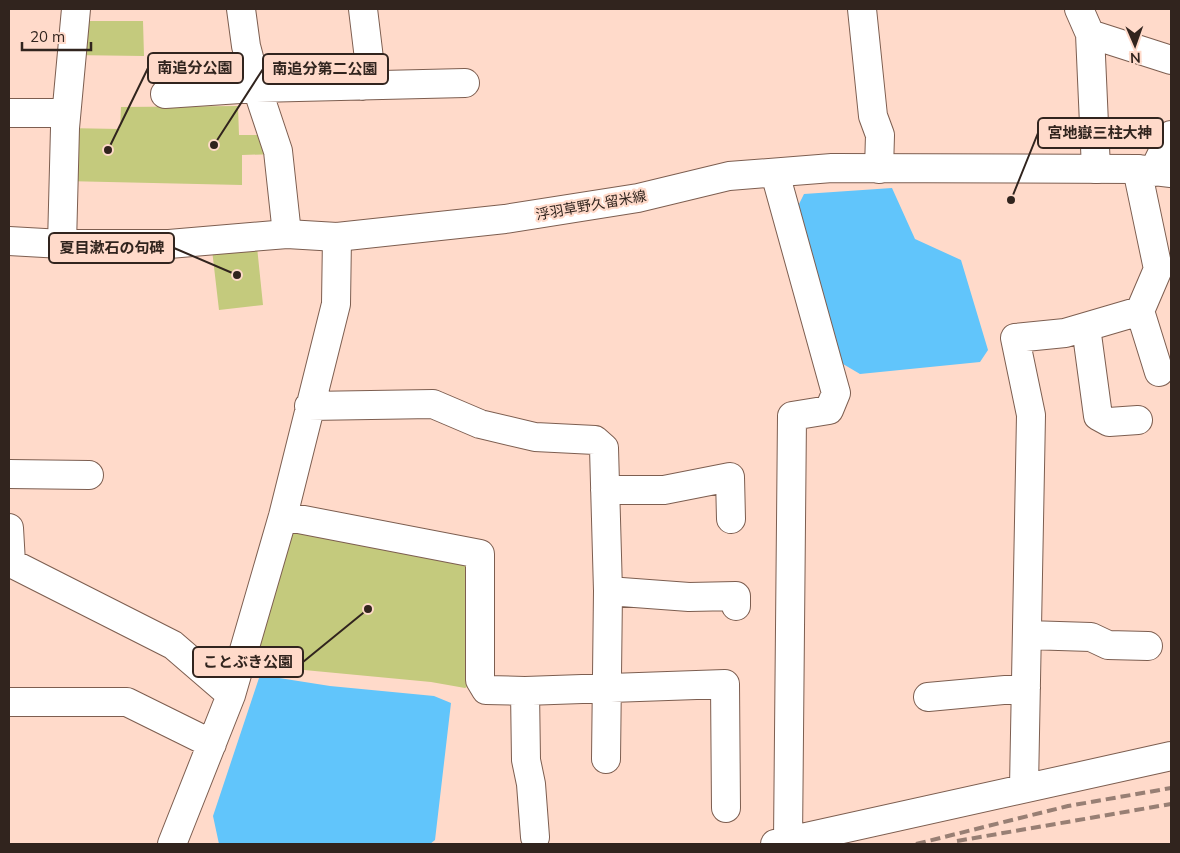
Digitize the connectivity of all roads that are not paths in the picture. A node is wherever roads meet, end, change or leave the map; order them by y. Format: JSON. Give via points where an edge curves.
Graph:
{"nodes":[{"id":1,"x":76,"y":9,"type":"edge"},
{"id":2,"x":241,"y":9,"type":"edge"},
{"id":3,"x":363,"y":9,"type":"edge"},
{"id":4,"x":862,"y":9,"type":"edge"},
{"id":5,"x":1079,"y":9,"type":"edge"},
{"id":6,"x":1090,"y":34,"type":"junction"},
{"id":7,"x":1171,"y":60,"type":"edge"},
{"id":8,"x":466,"y":83,"type":"dead end"},
{"id":9,"x":363,"y":86,"type":"junction"},
{"id":10,"x":257,"y":88,"type":"junction"},
{"id":11,"x":165,"y":94,"type":"dead end"},
{"id":12,"x":9,"y":113,"type":"edge"},
{"id":13,"x":66,"y":113,"type":"junction"},
{"id":14,"x":1171,"y":135,"type":"edge"},
{"id":15,"x":879,"y":168,"type":"junction"},
{"id":16,"x":1096,"y":169,"type":"junction"},
{"id":17,"x":1154,"y":171,"type":"edge"},
{"id":18,"x":774,"y":173,"type":"junction"},
{"id":19,"x":288,"y":234,"type":"junction"},
{"id":20,"x":337,"y":237,"type":"junction"},
{"id":21,"x":9,"y":240,"type":"edge"},
{"id":22,"x":62,"y":244,"type":"junction"},
{"id":23,"x":1140,"y":311,"type":"junction"},
{"id":24,"x":1086,"y":326,"type":"junction"},
{"id":25,"x":1159,"y":372,"type":"dead end"},
{"id":26,"x":310,"y":406,"type":"junction"},
{"id":27,"x":1138,"y":420,"type":"dead end"},
{"id":28,"x":9,"y":474,"type":"edge"},
{"id":29,"x":89,"y":475,"type":"dead end"},
{"id":30,"x":605,"y":490,"type":"junction"},
{"id":31,"x":283,"y":516,"type":"junction"},
{"id":32,"x":731,"y":519,"type":"dead end"},
{"id":33,"x":9,"y":528,"type":"edge"},
{"id":34,"x":608,"y":591,"type":"junction"},
{"id":35,"x":736,"y":606,"type":"dead end"},
{"id":36,"x":1027,"y":635,"type":"junction"},
{"id":37,"x":1148,"y":646,"type":"dead end"},
{"id":38,"x":1026,"y":688,"type":"junction"},
{"id":39,"x":606,"y":689,"type":"junction"},
{"id":40,"x":525,"y":692,"type":"junction"},
{"id":41,"x":230,"y":695,"type":"junction"},
{"id":42,"x":928,"y":697,"type":"dead end"},
{"id":43,"x":9,"y":702,"type":"edge"},
{"id":44,"x":212,"y":744,"type":"junction"},
{"id":45,"x":1171,"y":756,"type":"edge"},
{"id":46,"x":606,"y":759,"type":"dead end"},
{"id":47,"x":1024,"y":787,"type":"junction"},
{"id":48,"x":726,"y":808,"type":"dead end"},
{"id":49,"x":188,"y":832,"type":"edge"},
{"id":50,"x":535,"y":837,"type":"dead end"},
{"id":51,"x":781,"y":843,"type":"edge"},
{"id":52,"x":172,"y":844,"type":"edge"}],
"edges":[{"from":1,"to":13,"type":"street"},
{"from":2,"to":10,"type":"street"},
{"from":3,"to":9,"type":"street","via":[[370,67]]},
{"from":4,"to":15,"type":"street","via":[[873,116],[880,135]]},
{"from":5,"to":6,"type":"street"},
{"from":6,"to":7,"type":"street"},
{"from":6,"to":16,"type":"street"},
{"from":8,"to":9,"type":"street"},
{"from":9,"to":10,"type":"street"},
{"from":10,"to":11,"type":"street"},
{"from":10,"to":19,"type":"street","via":[[278,151]]},
{"from":12,"to":13,"type":"street"},
{"from":13,"to":22,"type":"street"},
{"from":14,"to":17,"type":"street"},
{"from":15,"to":16,"type":"street","name":"浮羽草野久留米線"},
{"from":15,"to":18,"type":"street","name":"浮羽草野久留米線"},
{"from":16,"to":17,"type":"street","name":"浮羽草野久留米線"},
{"from":17,"to":23,"type":"street","via":[[1158,270]]},
{"from":18,"to":20,"type":"street","name":"浮羽草野久留米線","via":[[728,176],[638,198],[506,219]]},
{"from":18,"to":51,"type":"street","via":[[836,393],[829,410],[792,416]]},
{"from":19,"to":20,"type":"street","name":"浮羽草野久留米線"},
{"from":19,"to":22,"type":"street","name":"浮羽草野久留米線","via":[[169,244]]},
{"from":20,"to":26,"type":"street","via":[[336,304]]},
{"from":21,"to":22,"type":"street","name":"浮羽草野久留米線"},
{"from":23,"to":24,"type":"street"},
{"from":23,"to":25,"type":"street"},
{"from":24,"to":27,"type":"street","via":[[1098,416],[1109,422]]},
{"from":24,"to":36,"type":"street","via":[[1065,333],[1016,338],[1031,415]]},
{"from":26,"to":30,"type":"street","via":[[433,404],[480,424],[535,437],[595,440],[604,448]]},
{"from":26,"to":31,"type":"street"},
{"from":28,"to":29,"type":"street"},
{"from":30,"to":32,"type":"street","via":[[664,490],[730,478]]},
{"from":30,"to":34,"type":"street"},
{"from":31,"to":40,"type":"street","via":[[480,554],[480,680],[486,690]]},
{"from":31,"to":41,"type":"street"},
{"from":33,"to":41,"type":"street","via":[[11,563],[173,645]]},
{"from":34,"to":35,"type":"street","via":[[689,597],[736,596]]},
{"from":34,"to":39,"type":"street"},
{"from":36,"to":37,"type":"street","via":[[1091,637],[1108,645]]},
{"from":36,"to":38,"type":"street"},
{"from":38,"to":42,"type":"street"},
{"from":38,"to":47,"type":"street"},
{"from":39,"to":40,"type":"street"},
{"from":39,"to":46,"type":"street"},
{"from":39,"to":48,"type":"street","via":[[725,684]]},
{"from":40,"to":50,"type":"street","via":[[526,760]]},
{"from":41,"to":44,"type":"street"},
{"from":43,"to":44,"type":"street","via":[[127,702]]},
{"from":44,"to":49,"type":"street"},
{"from":45,"to":47,"type":"street"},
{"from":47,"to":51,"type":"street"},
{"from":49,"to":52,"type":"street"}]}
